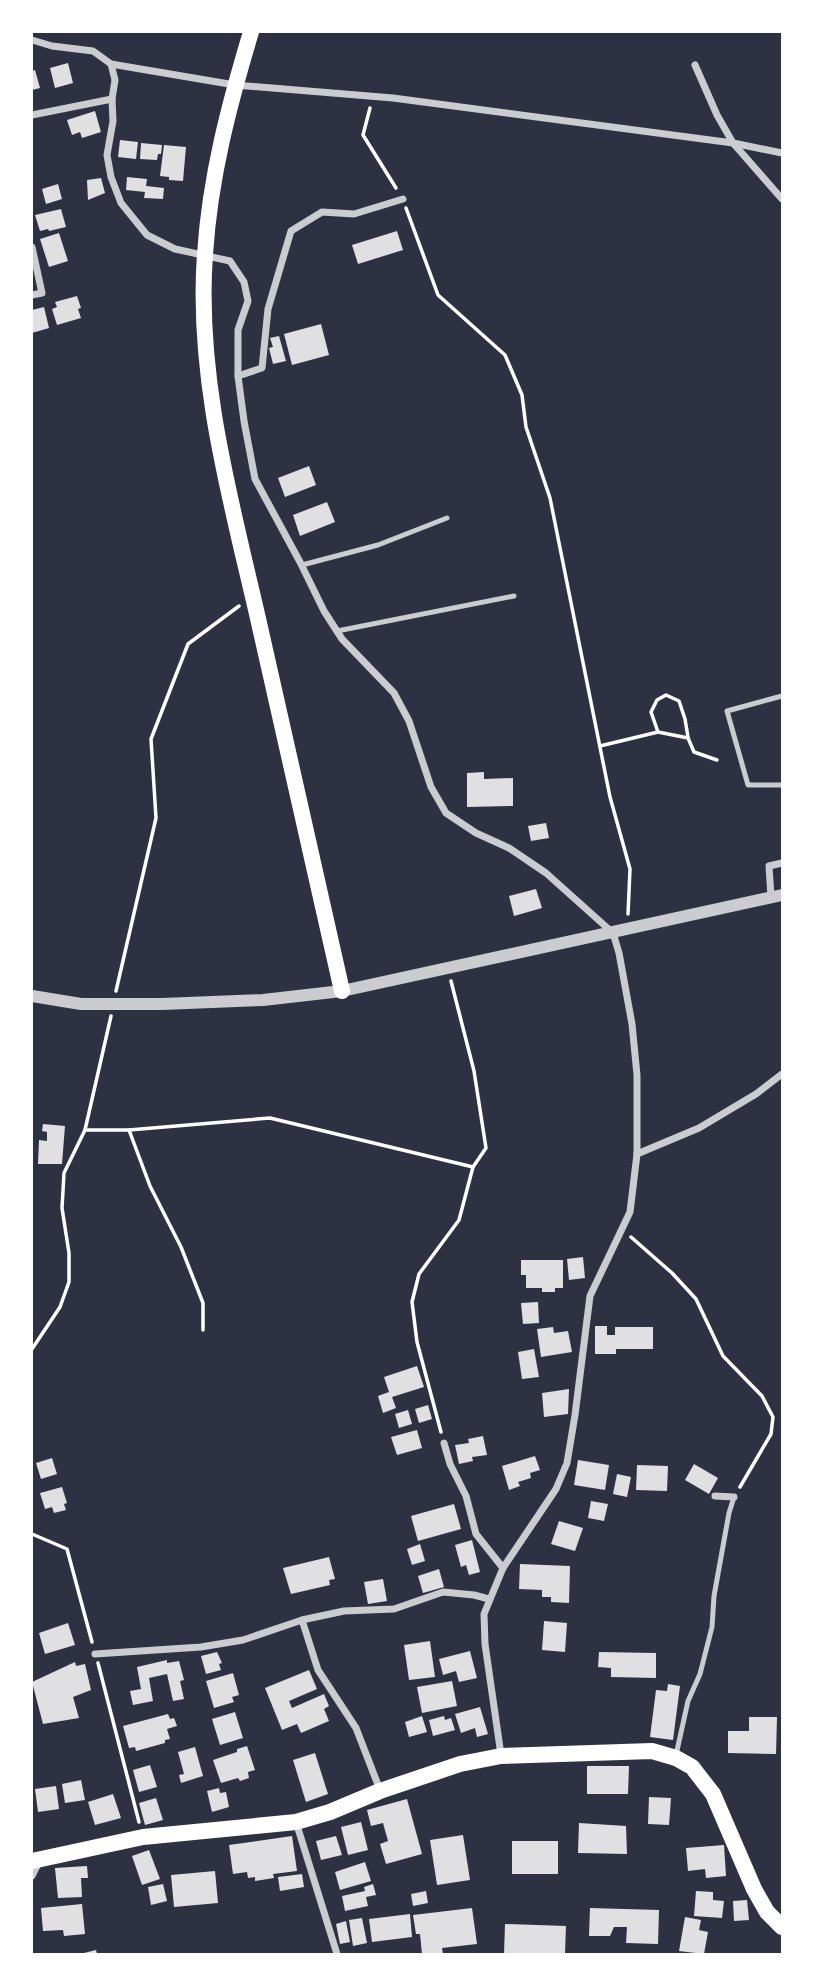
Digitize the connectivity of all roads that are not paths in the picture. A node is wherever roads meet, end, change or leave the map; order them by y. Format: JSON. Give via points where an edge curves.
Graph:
{"nodes":[{"id":1,"x":251,"y":32,"type":"edge"},
{"id":2,"x":32,"y":40,"type":"edge"},
{"id":3,"x":111,"y":64,"type":"junction"},
{"id":4,"x":695,"y":65,"type":"dead end"},
{"id":5,"x":235,"y":85,"type":"junction"},
{"id":6,"x":112,"y":99,"type":"junction"},
{"id":7,"x":32,"y":115,"type":"edge"},
{"id":8,"x":733,"y":143,"type":"junction"},
{"id":9,"x":782,"y":153,"type":"edge"},
{"id":10,"x":403,"y":199,"type":"road end"},
{"id":11,"x":782,"y":199,"type":"edge"},
{"id":12,"x":32,"y":247,"type":"edge"},
{"id":13,"x":205,"y":254,"type":"junction"},
{"id":14,"x":32,"y":295,"type":"edge"},
{"id":15,"x":238,"y":376,"type":"junction"},
{"id":16,"x":447,"y":518,"type":"dead end"},
{"id":17,"x":302,"y":565,"type":"junction"},
{"id":18,"x":514,"y":596,"type":"dead end"},
{"id":19,"x":337,"y":631,"type":"junction"},
{"id":20,"x":782,"y":696,"type":"edge"},
{"id":21,"x":782,"y":785,"type":"edge"},
{"id":22,"x":782,"y":857,"type":"edge"},
{"id":23,"x":782,"y":863,"type":"edge"},
{"id":24,"x":777,"y":896,"type":"edge"},
{"id":25,"x":612,"y":933,"type":"junction"},
{"id":26,"x":342,"y":992,"type":"junction"},
{"id":27,"x":32,"y":996,"type":"edge"},
{"id":28,"x":782,"y":1074,"type":"edge"},
{"id":29,"x":637,"y":1154,"type":"junction"},
{"id":30,"x":444,"y":1443,"type":"road end"},
{"id":31,"x":715,"y":1496,"type":"dead end"},
{"id":32,"x":734,"y":1497,"type":"joint"},
{"id":33,"x":503,"y":1568,"type":"junction"},
{"id":34,"x":489,"y":1599,"type":"junction"},
{"id":35,"x":302,"y":1620,"type":"junction"},
{"id":36,"x":95,"y":1654,"type":"road end"},
{"id":37,"x":501,"y":1756,"type":"junction"},
{"id":38,"x":676,"y":1758,"type":"junction"},
{"id":39,"x":380,"y":1791,"type":"junction"},
{"id":40,"x":296,"y":1822,"type":"junction"},
{"id":41,"x":36,"y":1859,"type":"edge"},
{"id":42,"x":32,"y":1876,"type":"edge"},
{"id":43,"x":782,"y":1927,"type":"edge"},
{"id":44,"x":337,"y":1955,"type":"edge"}],
"edges":[{"from":1,"to":5,"type":"main road"},
{"from":2,"to":3,"type":"street","via":[[93,51]]},
{"from":3,"to":5,"type":"street"},
{"from":3,"to":6,"type":"street","via":[[115,80]]},
{"from":4,"to":8,"type":"street"},
{"from":5,"to":8,"type":"street","via":[[373,96]]},
{"from":5,"to":13,"type":"main road","via":[[218,153]]},
{"from":6,"to":7,"type":"street"},
{"from":6,"to":13,"type":"street","via":[[107,155],[121,203],[147,235],[175,249]]},
{"from":8,"to":9,"type":"street"},
{"from":8,"to":11,"type":"street"},
{"from":10,"to":15,"type":"street","via":[[354,214],[321,212],[291,231],[268,309],[262,368]]},
{"from":12,"to":14,"type":"street","via":[[41,293]]},
{"from":13,"to":15,"type":"street","via":[[230,261],[244,282],[248,301],[238,330]]},
{"from":13,"to":26,"type":"main road","via":[[204,322],[222,459]]},
{"from":15,"to":17,"type":"street","via":[[255,480]]},
{"from":16,"to":17,"type":"lane","via":[[378,545]]},
{"from":17,"to":19,"type":"street"},
{"from":18,"to":19,"type":"lane"},
{"from":19,"to":25,"type":"street","via":[[394,693],[446,813],[546,873]]},
{"from":20,"to":21,"type":"lane","via":[[727,712],[748,785]]},
{"from":22,"to":23,"type":"lane"},
{"from":23,"to":24,"type":"street","via":[[769,866]]},
{"from":24,"to":25,"type":"street"},
{"from":25,"to":26,"type":"street"},
{"from":25,"to":29,"type":"street","via":[[632,1024]]},
{"from":26,"to":27,"type":"street","via":[[263,1000],[113,1004]]},
{"from":28,"to":29,"type":"street","via":[[699,1128]]},
{"from":29,"to":33,"type":"street","via":[[630,1212],[590,1296],[567,1463],[556,1489]]},
{"from":30,"to":33,"type":"street","via":[[476,1534]]},
{"from":31,"to":32,"type":"street"},
{"from":32,"to":38,"type":"lane","via":[[712,1627],[688,1701]]},
{"from":33,"to":34,"type":"street"},
{"from":34,"to":35,"type":"street","via":[[443,1592],[394,1609],[344,1611]]},
{"from":34,"to":37,"type":"street","via":[[484,1615],[485,1644]]},
{"from":35,"to":36,"type":"street","via":[[243,1640],[201,1647]]},
{"from":35,"to":39,"type":"street","via":[[318,1670],[356,1728]]},
{"from":37,"to":38,"type":"main road","via":[[652,1751]]},
{"from":37,"to":39,"type":"main road","via":[[460,1764]]},
{"from":38,"to":43,"type":"main road","via":[[692,1767],[713,1794],[754,1889]]},
{"from":39,"to":40,"type":"main road"},
{"from":40,"to":41,"type":"main road","via":[[143,1837]]},
{"from":40,"to":44,"type":"street"},
{"from":41,"to":42,"type":"street"}]}
